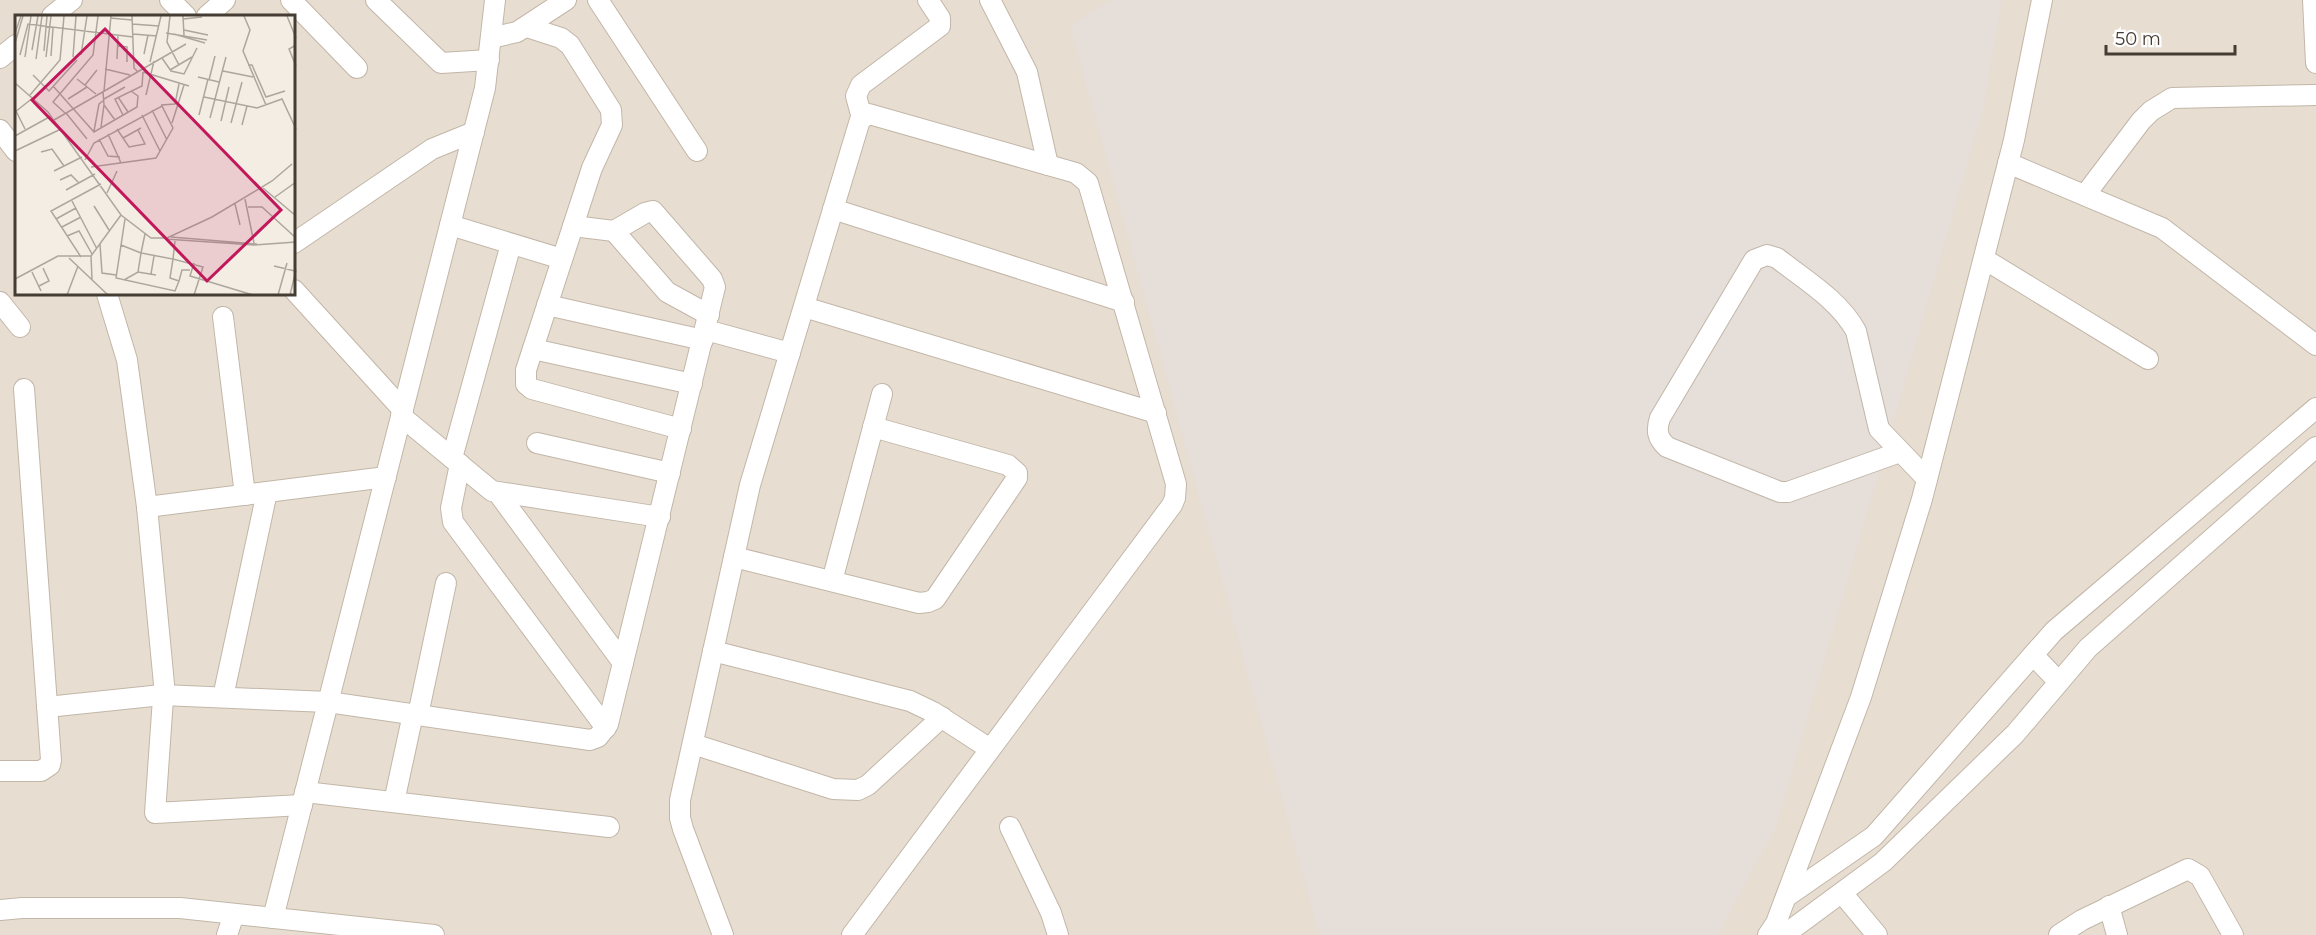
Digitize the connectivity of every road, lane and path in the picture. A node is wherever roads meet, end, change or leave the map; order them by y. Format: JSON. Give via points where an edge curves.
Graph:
{"nodes":[{"id":1,"x":72,"y":0,"type":"edge"},
{"id":2,"x":170,"y":0,"type":"edge"},
{"id":3,"x":225,"y":0,"type":"edge"},
{"id":4,"x":291,"y":0,"type":"edge"},
{"id":5,"x":376,"y":0,"type":"edge"},
{"id":6,"x":495,"y":0,"type":"edge"},
{"id":7,"x":566,"y":0,"type":"edge"},
{"id":8,"x":598,"y":0,"type":"edge"},
{"id":9,"x":928,"y":0,"type":"edge"},
{"id":10,"x":990,"y":0,"type":"edge"},
{"id":11,"x":2042,"y":0,"type":"edge"},
{"id":12,"x":2313,"y":0,"type":"edge"},
{"id":13,"x":53,"y":12,"type":"edge"},
{"id":14,"x":185,"y":15,"type":"edge"},
{"id":15,"x":208,"y":15,"type":"edge"},
{"id":16,"x":527,"y":27,"type":"junction"},
{"id":17,"x":491,"y":38,"type":"junction"},
{"id":18,"x":15,"y":46,"type":"edge"},
{"id":19,"x":0,"y":58,"type":"edge"},
{"id":20,"x":489,"y":60,"type":"junction"},
{"id":21,"x":2316,"y":63,"type":"edge"},
{"id":22,"x":357,"y":68,"type":"dead end"},
{"id":23,"x":2316,"y":95,"type":"edge"},
{"id":24,"x":862,"y":118,"type":"junction"},
{"id":25,"x":0,"y":130,"type":"edge"},
{"id":26,"x":474,"y":132,"type":"junction"},
{"id":27,"x":15,"y":150,"type":"edge"},
{"id":28,"x":697,"y":151,"type":"dead end"},
{"id":29,"x":2008,"y":163,"type":"junction"},
{"id":30,"x":1048,"y":165,"type":"junction"},
{"id":31,"x":2085,"y":195,"type":"junction"},
{"id":32,"x":834,"y":209,"type":"junction"},
{"id":33,"x":450,"y":225,"type":"junction"},
{"id":34,"x":573,"y":226,"type":"junction"},
{"id":35,"x":614,"y":231,"type":"junction"},
{"id":36,"x":296,"y":242,"type":"edge"},
{"id":37,"x":512,"y":243,"type":"junction"},
{"id":38,"x":562,"y":259,"type":"junction"},
{"id":39,"x":1984,"y":259,"type":"junction"},
{"id":40,"x":296,"y":292,"type":"edge"},
{"id":41,"x":108,"y":296,"type":"edge"},
{"id":42,"x":0,"y":302,"type":"edge"},
{"id":43,"x":1124,"y":302,"type":"junction"},
{"id":44,"x":547,"y":305,"type":"junction"},
{"id":45,"x":804,"y":307,"type":"junction"},
{"id":46,"x":223,"y":317,"type":"dead end"},
{"id":47,"x":20,"y":327,"type":"dead end"},
{"id":48,"x":706,"y":329,"type":"junction"},
{"id":49,"x":2316,"y":345,"type":"edge"},
{"id":50,"x":533,"y":349,"type":"junction"},
{"id":51,"x":790,"y":353,"type":"junction"},
{"id":52,"x":2148,"y":359,"type":"dead end"},
{"id":53,"x":692,"y":384,"type":"junction"},
{"id":54,"x":24,"y":389,"type":"dead end"},
{"id":55,"x":882,"y":394,"type":"dead end"},
{"id":56,"x":2316,"y":408,"type":"edge"},
{"id":57,"x":402,"y":413,"type":"junction"},
{"id":58,"x":1156,"y":413,"type":"junction"},
{"id":59,"x":873,"y":427,"type":"junction"},
{"id":60,"x":681,"y":429,"type":"junction"},
{"id":61,"x":537,"y":443,"type":"dead end"},
{"id":62,"x":2316,"y":447,"type":"edge"},
{"id":63,"x":1900,"y":452,"type":"junction"},
{"id":64,"x":456,"y":461,"type":"junction"},
{"id":65,"x":670,"y":473,"type":"junction"},
{"id":66,"x":386,"y":477,"type":"junction"},
{"id":67,"x":1927,"y":479,"type":"junction"},
{"id":68,"x":267,"y":492,"type":"junction"},
{"id":69,"x":498,"y":493,"type":"junction"},
{"id":70,"x":245,"y":495,"type":"junction"},
{"id":71,"x":147,"y":507,"type":"junction"},
{"id":72,"x":660,"y":517,"type":"junction"},
{"id":73,"x":734,"y":557,"type":"junction"},
{"id":74,"x":832,"y":581,"type":"junction"},
{"id":75,"x":446,"y":583,"type":"dead end"},
{"id":76,"x":713,"y":651,"type":"junction"},
{"id":77,"x":2033,"y":655,"type":"junction"},
{"id":78,"x":623,"y":663,"type":"junction"},
{"id":79,"x":2059,"y":682,"type":"junction"},
{"id":80,"x":162,"y":695,"type":"junction"},
{"id":81,"x":223,"y":698,"type":"junction"},
{"id":82,"x":328,"y":702,"type":"junction"},
{"id":83,"x":48,"y":707,"type":"junction"},
{"id":84,"x":415,"y":714,"type":"junction"},
{"id":85,"x":942,"y":717,"type":"junction"},
{"id":86,"x":606,"y":728,"type":"junction"},
{"id":87,"x":693,"y":744,"type":"junction"},
{"id":88,"x":990,"y":749,"type":"junction"},
{"id":89,"x":0,"y":771,"type":"edge"},
{"id":90,"x":304,"y":799,"type":"junction"},
{"id":91,"x":394,"y":802,"type":"junction"},
{"id":92,"x":609,"y":827,"type":"dead end"},
{"id":93,"x":1010,"y":827,"type":"dead end"},
{"id":94,"x":1842,"y":893,"type":"junction"},
{"id":95,"x":1786,"y":897,"type":"junction"},
{"id":96,"x":2109,"y":906,"type":"junction"},
{"id":97,"x":0,"y":910,"type":"edge"},
{"id":98,"x":234,"y":914,"type":"junction"},
{"id":99,"x":273,"y":918,"type":"junction"},
{"id":100,"x":379,"y":932,"type":"edge"},
{"id":101,"x":227,"y":935,"type":"edge"},
{"id":102,"x":434,"y":935,"type":"edge"},
{"id":103,"x":723,"y":935,"type":"edge"},
{"id":104,"x":852,"y":935,"type":"edge"},
{"id":105,"x":1058,"y":935,"type":"edge"},
{"id":106,"x":1768,"y":935,"type":"edge"},
{"id":107,"x":1784,"y":935,"type":"edge"},
{"id":108,"x":1877,"y":935,"type":"edge"},
{"id":109,"x":2059,"y":935,"type":"edge"},
{"id":110,"x":2117,"y":935,"type":"edge"},
{"id":111,"x":2233,"y":935,"type":"edge"}],
"edges":[{"from":1,"to":13,"type":"street"},
{"from":2,"to":14,"type":"street"},
{"from":3,"to":15,"type":"street"},
{"from":4,"to":22,"type":"street"},
{"from":5,"to":20,"type":"street","via":[[441,63]]},
{"from":6,"to":17,"type":"street"},
{"from":7,"to":16,"type":"street"},
{"from":8,"to":28,"type":"street"},
{"from":9,"to":24,"type":"street","via":[[940,18],[940,26],[861,85],[856,96]]},
{"from":10,"to":30,"type":"street","via":[[1027,72]]},
{"from":11,"to":29,"type":"street"},
{"from":12,"to":21,"type":"street"},
{"from":16,"to":17,"type":"street"},
{"from":16,"to":34,"type":"street","via":[[570,45],[613,118],[591,168]]},
{"from":17,"to":20,"type":"street"},
{"from":18,"to":19,"type":"street"},
{"from":20,"to":26,"type":"street"},
{"from":23,"to":31,"type":"street","via":[[2172,98],[2141,121]]},
{"from":24,"to":30,"type":"street","via":[[874,115]]},
{"from":24,"to":32,"type":"street"},
{"from":25,"to":27,"type":"street"},
{"from":26,"to":33,"type":"street"},
{"from":26,"to":36,"type":"street","via":[[432,149]]},
{"from":29,"to":31,"type":"street"},
{"from":29,"to":39,"type":"street"},
{"from":30,"to":43,"type":"street","via":[[1076,173],[1088,183]]},
{"from":31,"to":49,"type":"street","via":[[2162,228]]},
{"from":32,"to":43,"type":"street"},
{"from":32,"to":45,"type":"street"},
{"from":33,"to":37,"type":"street"},
{"from":33,"to":57,"type":"street"},
{"from":34,"to":35,"type":"street"},
{"from":34,"to":38,"type":"street"},
{"from":35,"to":48,"type":"street","via":[[667,292]]},
{"from":35,"to":48,"type":"street","via":[[649,211],[657,213],[712,279],[715,293]]},
{"from":37,"to":38,"type":"street"},
{"from":37,"to":64,"type":"street"},
{"from":38,"to":44,"type":"street"},
{"from":39,"to":52,"type":"street"},
{"from":39,"to":67,"type":"street"},
{"from":40,"to":57,"type":"street"},
{"from":41,"to":71,"type":"street","via":[[128,360]]},
{"from":42,"to":47,"type":"street"},
{"from":43,"to":58,"type":"street"},
{"from":44,"to":48,"type":"street"},
{"from":44,"to":50,"type":"street"},
{"from":45,"to":51,"type":"street"},
{"from":45,"to":58,"type":"street"},
{"from":46,"to":70,"type":"street"},
{"from":48,"to":51,"type":"street"},
{"from":48,"to":53,"type":"street"},
{"from":50,"to":53,"type":"street"},
{"from":50,"to":60,"type":"street","via":[[525,376],[532,389]]},
{"from":51,"to":73,"type":"street","via":[[752,478]]},
{"from":53,"to":60,"type":"street"},
{"from":54,"to":83,"type":"street"},
{"from":55,"to":59,"type":"street"},
{"from":56,"to":77,"type":"street","via":[[2065,622]]},
{"from":57,"to":64,"type":"street"},
{"from":57,"to":66,"type":"street"},
{"from":58,"to":88,"type":"street","via":[[1176,484],[1175,498]]},
{"from":59,"to":74,"type":"street"},
{"from":59,"to":74,"type":"street","via":[[1008,465],[1017,478],[940,593],[928,602]]},
{"from":60,"to":65,"type":"street"},
{"from":61,"to":65,"type":"street"},
{"from":62,"to":79,"type":"street","via":[[2088,648]]},
{"from":63,"to":63,"type":"street","via":[[1879,429],[1856,331],[1849,318],[1777,258],[1767,255],[1754,260],[1657,428],[1667,447],[1780,492]]},
{"from":63,"to":67,"type":"street"},
{"from":64,"to":69,"type":"street"},
{"from":64,"to":86,"type":"street","via":[[453,522]]},
{"from":65,"to":72,"type":"street"},
{"from":66,"to":68,"type":"street"},
{"from":66,"to":82,"type":"street"},
{"from":67,"to":95,"type":"street","via":[[1860,697]]},
{"from":68,"to":70,"type":"street"},
{"from":68,"to":81,"type":"street"},
{"from":69,"to":72,"type":"street"},
{"from":69,"to":78,"type":"street"},
{"from":70,"to":71,"type":"street"},
{"from":71,"to":80,"type":"street"},
{"from":72,"to":78,"type":"street"},
{"from":73,"to":74,"type":"street"},
{"from":73,"to":76,"type":"street"},
{"from":75,"to":84,"type":"street"},
{"from":76,"to":85,"type":"street","via":[[910,700]]},
{"from":76,"to":87,"type":"street"},
{"from":77,"to":79,"type":"street"},
{"from":77,"to":95,"type":"street","via":[[1874,836]]},
{"from":78,"to":86,"type":"street"},
{"from":79,"to":94,"type":"street","via":[[2016,734],[1883,862]]},
{"from":80,"to":81,"type":"street"},
{"from":80,"to":83,"type":"street"},
{"from":80,"to":90,"type":"street","via":[[155,813]]},
{"from":81,"to":82,"type":"street"},
{"from":82,"to":84,"type":"street"},
{"from":82,"to":90,"type":"street"},
{"from":83,"to":89,"type":"street","via":[[50,765],[41,771]]},
{"from":84,"to":86,"type":"street","via":[[590,740]]},
{"from":84,"to":91,"type":"street"},
{"from":85,"to":87,"type":"street","via":[[858,790],[833,789]]},
{"from":85,"to":88,"type":"street"},
{"from":87,"to":103,"type":"street","via":[[680,818]]},
{"from":88,"to":104,"type":"street"},
{"from":90,"to":91,"type":"street"},
{"from":90,"to":99,"type":"street"},
{"from":91,"to":92,"type":"street"},
{"from":93,"to":105,"type":"street"},
{"from":94,"to":107,"type":"street"},
{"from":94,"to":108,"type":"street"},
{"from":95,"to":106,"type":"street"},
{"from":96,"to":109,"type":"street"},
{"from":96,"to":110,"type":"street"},
{"from":96,"to":111,"type":"street","via":[[2188,869],[2200,876]]},
{"from":97,"to":98,"type":"street","via":[[180,908]]},
{"from":98,"to":99,"type":"street"},
{"from":98,"to":101,"type":"street"},
{"from":99,"to":100,"type":"street"},
{"from":100,"to":102,"type":"street"}]}
